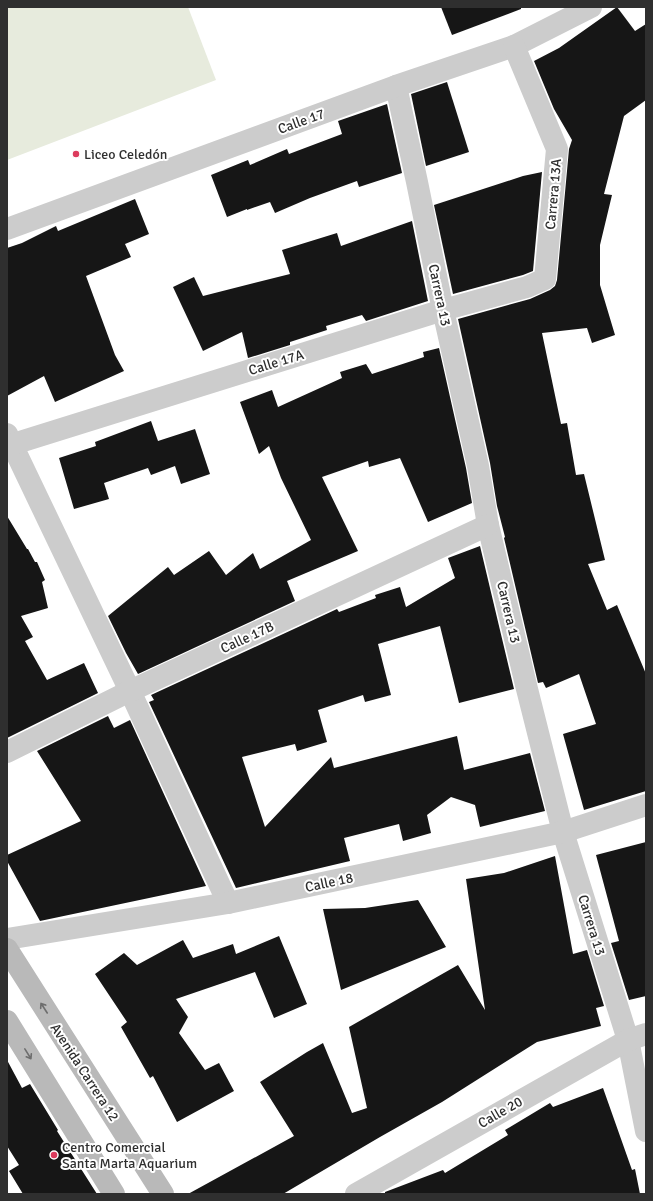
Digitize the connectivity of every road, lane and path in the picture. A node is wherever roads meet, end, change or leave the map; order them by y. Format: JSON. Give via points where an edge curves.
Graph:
{"nodes":[{"id":1,"x":591,"y":7,"type":"edge"},
{"id":2,"x":514,"y":46,"type":"junction"},
{"id":3,"x":396,"y":86,"type":"junction"},
{"id":4,"x":7,"y":229,"type":"edge"},
{"id":5,"x":545,"y":279,"type":"joint"},
{"id":6,"x":443,"y":310,"type":"junction"},
{"id":7,"x":9,"y":441,"type":"edge"},
{"id":8,"x":488,"y":525,"type":"junction"},
{"id":9,"x":130,"y":691,"type":"junction"},
{"id":10,"x":7,"y":752,"type":"edge"},
{"id":11,"x":646,"y":805,"type":"edge"},
{"id":12,"x":563,"y":832,"type":"junction"},
{"id":13,"x":228,"y":903,"type":"junction"},
{"id":14,"x":7,"y":939,"type":"edge"},
{"id":15,"x":7,"y":949,"type":"edge"},
{"id":16,"x":7,"y":1021,"type":"edge"},
{"id":17,"x":637,"y":1037,"type":"edge"},
{"id":18,"x":646,"y":1131,"type":"edge"},
{"id":19,"x":114,"y":1194,"type":"edge"},
{"id":20,"x":163,"y":1194,"type":"edge"},
{"id":21,"x":356,"y":1194,"type":"edge"}],
"edges":[{"from":1,"to":2,"type":"street","name":"Calle 17"},
{"from":2,"to":3,"type":"street","name":"Calle 17"},
{"from":2,"to":5,"type":"street","name":"Carrera 13A","via":[[557,150]]},
{"from":3,"to":4,"type":"street","name":"Calle 17"},
{"from":3,"to":6,"type":"street","name":"Carrera 13"},
{"from":5,"to":6,"type":"street","name":"Calle 17A","via":[[527,287]]},
{"from":6,"to":7,"type":"street","name":"Calle 17A"},
{"from":6,"to":8,"type":"street","name":"Carrera 13","via":[[478,466]]},
{"from":7,"to":9,"type":"street"},
{"from":8,"to":9,"type":"street","name":"Calle 17B"},
{"from":8,"to":12,"type":"street","name":"Carrera 13"},
{"from":9,"to":10,"type":"street","name":"Calle 17B"},
{"from":9,"to":13,"type":"street"},
{"from":11,"to":12,"type":"street","name":"Calle 18"},
{"from":12,"to":13,"type":"street","name":"Calle 18"},
{"from":12,"to":17,"type":"street","name":"Carrera 13"},
{"from":13,"to":14,"type":"street","name":"Calle 18"},
{"from":20,"to":15,"type":"street","name":"Avenida Carrera 12","one_way":true},
{"from":16,"to":19,"type":"street","one_way":true},
{"from":17,"to":18,"type":"street","name":"Carrera 13"},
{"from":17,"to":21,"type":"street","name":"Calle 20"}]}
